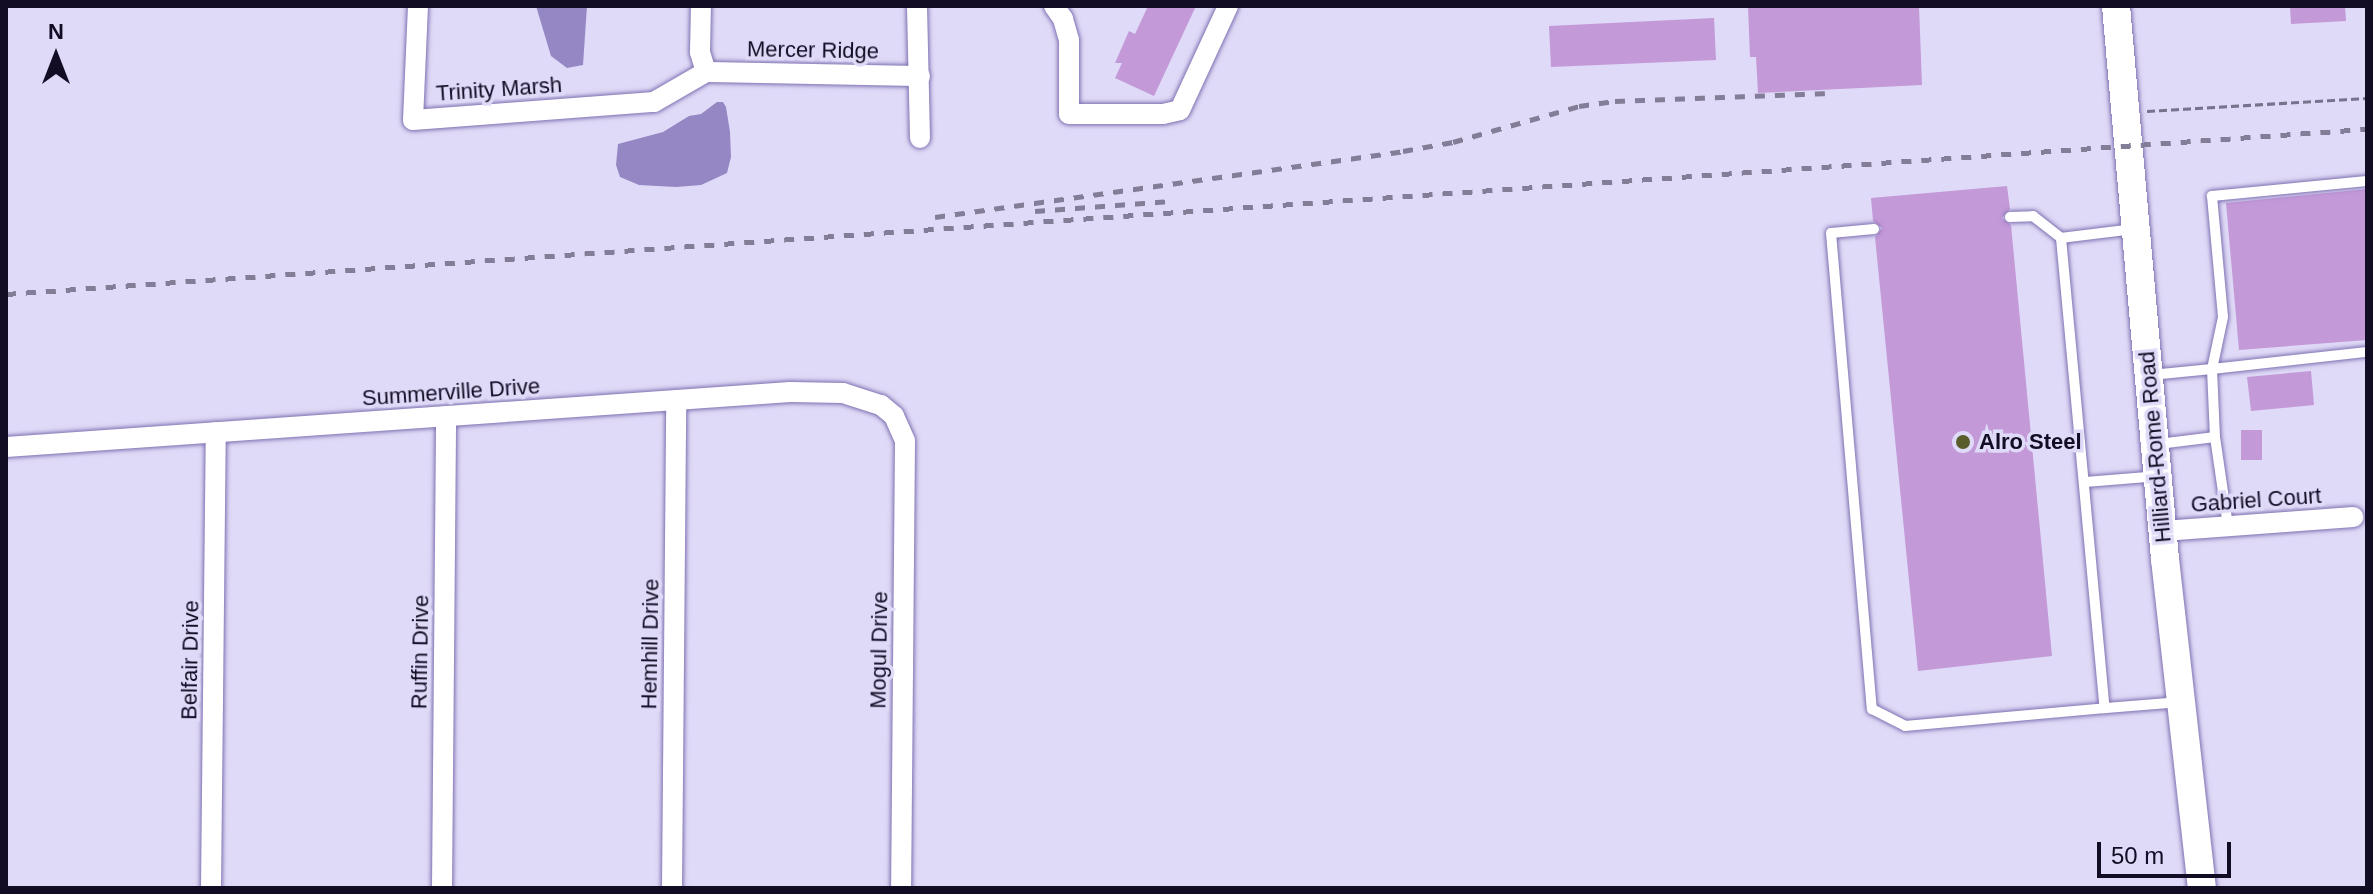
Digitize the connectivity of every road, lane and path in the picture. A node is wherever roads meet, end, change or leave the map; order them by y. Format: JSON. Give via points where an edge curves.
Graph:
{"nodes":[{"id":1,"x":418,"y":6,"type":"edge"},
{"id":2,"x":701,"y":6,"type":"edge"},
{"id":3,"x":917,"y":6,"type":"edge"},
{"id":4,"x":1054,"y":6,"type":"edge"},
{"id":5,"x":1228,"y":6,"type":"edge"},
{"id":6,"x":2116,"y":6,"type":"edge"},
{"id":7,"x":706,"y":72,"type":"junction"},
{"id":8,"x":920,"y":76,"type":"junction"},
{"id":9,"x":2367,"y":98,"type":"edge"},
{"id":10,"x":2126,"y":111,"type":"junction"},
{"id":11,"x":920,"y":138,"type":"dead end"},
{"id":12,"x":2367,"y":181,"type":"edge"},
{"id":13,"x":2010,"y":217,"type":"dead end"},
{"id":14,"x":1874,"y":229,"type":"dead end"},
{"id":15,"x":2136,"y":229,"type":"junction"},
{"id":16,"x":2061,"y":238,"type":"junction"},
{"id":17,"x":2367,"y":352,"type":"edge"},
{"id":18,"x":2212,"y":369,"type":"junction"},
{"id":19,"x":2149,"y":375,"type":"junction"},
{"id":20,"x":676,"y":400,"type":"junction"},
{"id":21,"x":446,"y":416,"type":"junction"},
{"id":22,"x":894,"y":416,"type":"joint"},
{"id":23,"x":216,"y":432,"type":"junction"},
{"id":24,"x":2215,"y":437,"type":"junction"},
{"id":25,"x":2155,"y":445,"type":"junction"},
{"id":26,"x":6,"y":447,"type":"edge"},
{"id":27,"x":2158,"y":476,"type":"junction"},
{"id":28,"x":2084,"y":482,"type":"junction"},
{"id":29,"x":2360,"y":516,"type":"edge"},
{"id":30,"x":2228,"y":526,"type":"junction"},
{"id":31,"x":2163,"y":531,"type":"junction"},
{"id":32,"x":2180,"y":702,"type":"junction"},
{"id":33,"x":2105,"y":708,"type":"junction"},
{"id":34,"x":211,"y":888,"type":"edge"},
{"id":35,"x":442,"y":888,"type":"edge"},
{"id":36,"x":672,"y":888,"type":"edge"},
{"id":37,"x":901,"y":888,"type":"edge"},
{"id":38,"x":2202,"y":888,"type":"edge"}],
"edges":[{"from":1,"to":7,"type":"street","name":"Trinity Marsh","via":[[413,120],[654,102]]},
{"from":2,"to":7,"type":"street","via":[[700,52]]},
{"from":3,"to":8,"type":"street"},
{"from":4,"to":5,"type":"street","via":[[1069,40],[1069,114],[1180,110]]},
{"from":6,"to":10,"type":"main road","name":"Hilliard-Rome Road"},
{"from":7,"to":8,"type":"street","name":"Mercer Ridge"},
{"from":8,"to":11,"type":"street"},
{"from":9,"to":10,"type":"path"},
{"from":10,"to":15,"type":"main road","name":"Hilliard-Rome Road"},
{"from":12,"to":18,"type":"lane","via":[[2212,196],[2223,317]]},
{"from":13,"to":16,"type":"lane","via":[[2033,216]]},
{"from":14,"to":33,"type":"lane","via":[[1831,233],[1872,709],[1905,726]]},
{"from":15,"to":16,"type":"lane"},
{"from":15,"to":19,"type":"main road","name":"Hilliard-Rome Road"},
{"from":16,"to":28,"type":"lane"},
{"from":17,"to":18,"type":"lane"},
{"from":18,"to":19,"type":"lane"},
{"from":18,"to":24,"type":"lane"},
{"from":19,"to":25,"type":"main road","name":"Hilliard-Rome Road"},
{"from":20,"to":21,"type":"street","name":"Summerville Drive"},
{"from":20,"to":22,"type":"street","name":"Summerville Drive","via":[[843,393],[881,405]]},
{"from":20,"to":36,"type":"street","name":"Hemhill Drive"},
{"from":21,"to":23,"type":"street","name":"Summerville Drive"},
{"from":21,"to":35,"type":"street","name":"Ruffin Drive"},
{"from":22,"to":37,"type":"street","name":"Mogul Drive","via":[[905,441]]},
{"from":23,"to":26,"type":"street","name":"Summerville Drive"},
{"from":23,"to":34,"type":"street","name":"Belfair Drive"},
{"from":24,"to":25,"type":"lane"},
{"from":24,"to":30,"type":"lane"},
{"from":25,"to":27,"type":"main road","name":"Hilliard-Rome Road"},
{"from":27,"to":28,"type":"lane"},
{"from":27,"to":31,"type":"main road","name":"Hilliard-Rome Road"},
{"from":28,"to":33,"type":"lane"},
{"from":29,"to":30,"type":"street","name":"Gabriel Court"},
{"from":30,"to":31,"type":"street","name":"Gabriel Court"},
{"from":31,"to":32,"type":"main road","name":"Hilliard-Rome Road"},
{"from":32,"to":33,"type":"lane"},
{"from":32,"to":38,"type":"main road","name":"Hilliard-Rome Road"}]}
